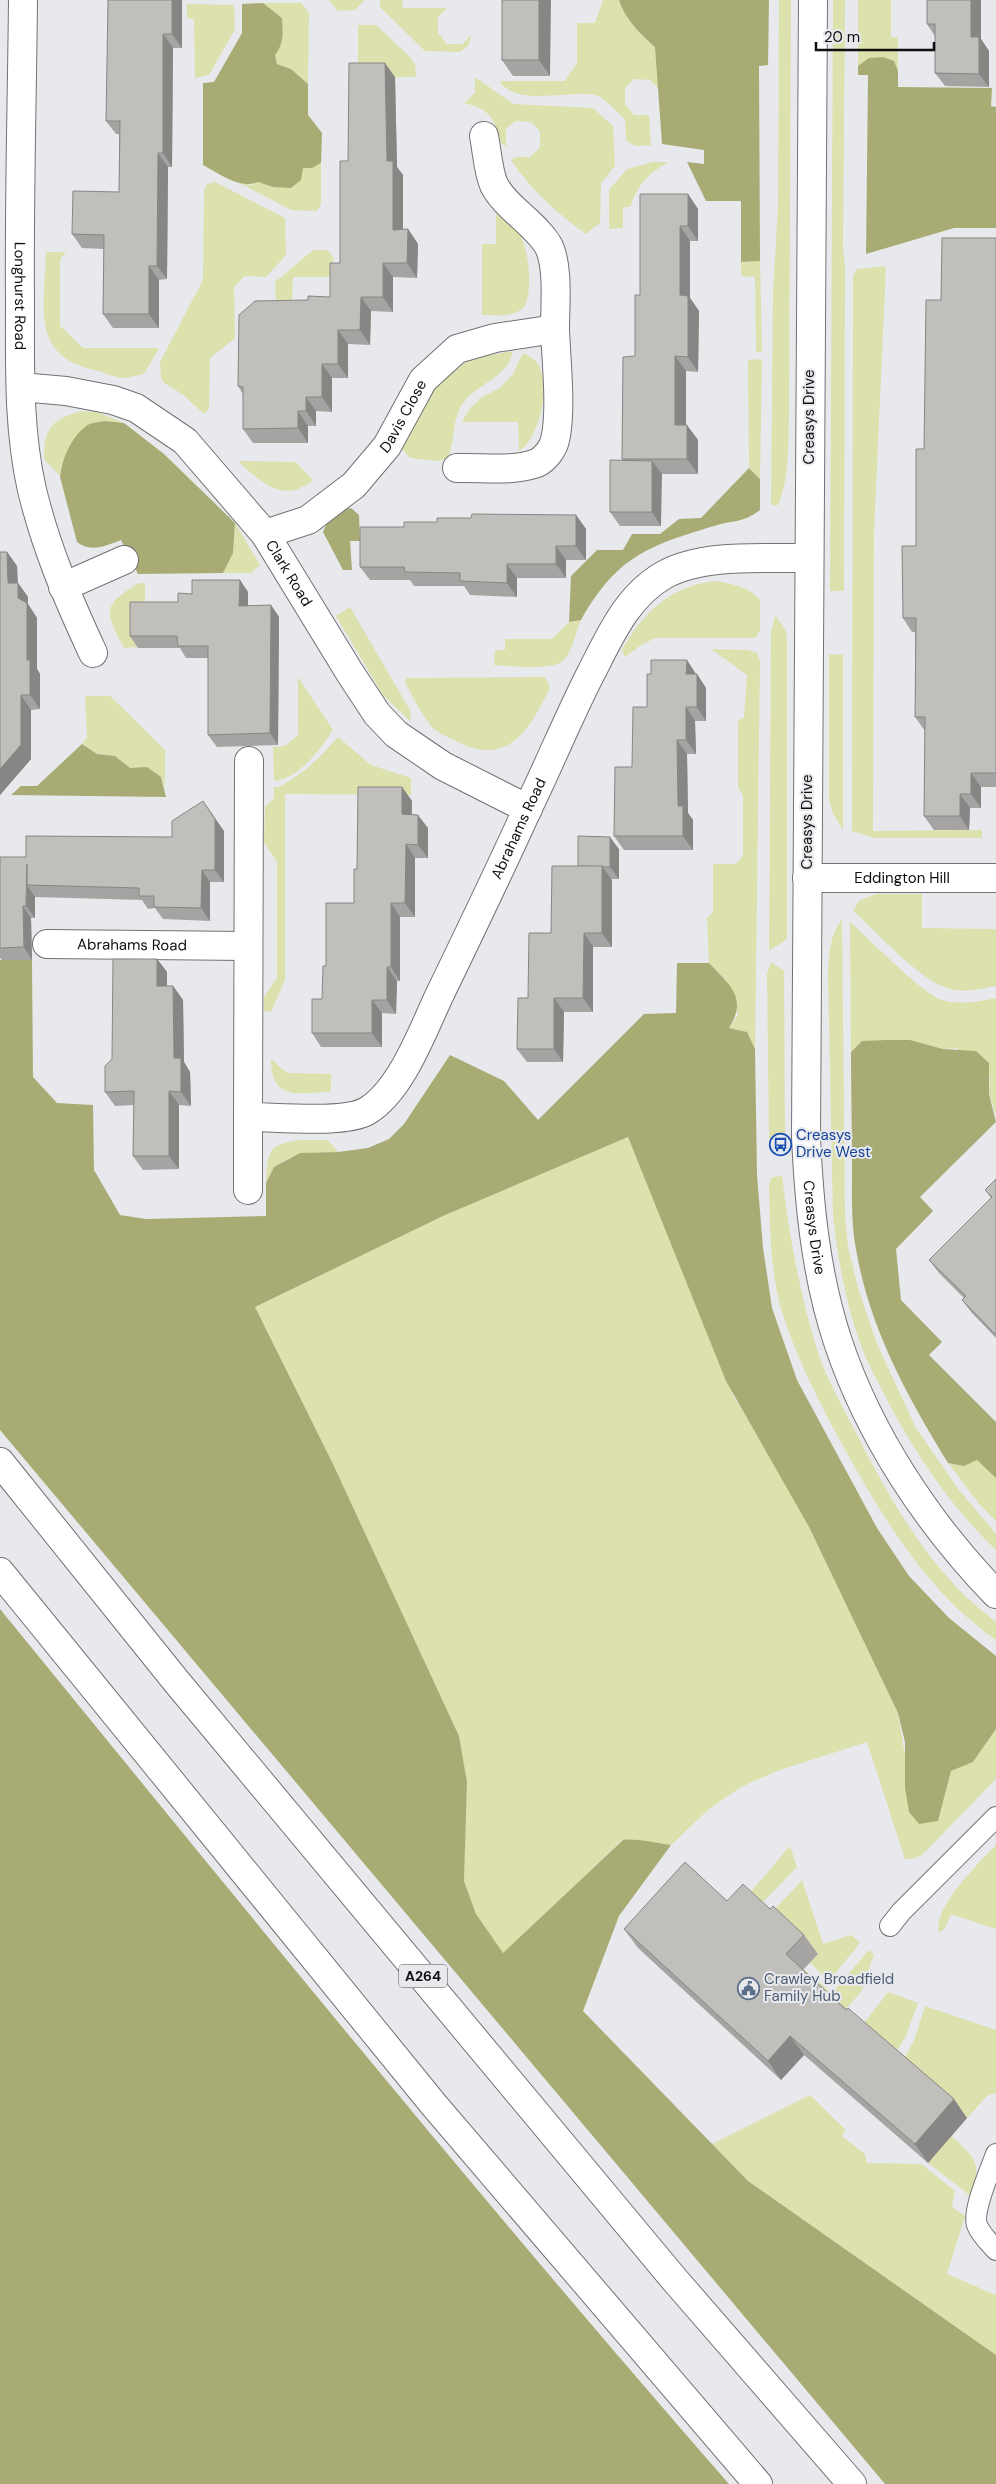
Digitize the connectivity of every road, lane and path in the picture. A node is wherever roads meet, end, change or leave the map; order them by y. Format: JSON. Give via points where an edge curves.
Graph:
{"nodes":[{"id":1,"x":23,"y":0,"type":"edge"},
{"id":2,"x":813,"y":0,"type":"edge"},
{"id":3,"x":484,"y":136,"type":"dead end"},
{"id":4,"x":555,"y":329,"type":"junction"},
{"id":5,"x":20,"y":387,"type":"junction"},
{"id":6,"x":457,"y":468,"type":"dead end"},
{"id":7,"x":265,"y":534,"type":"junction"},
{"id":8,"x":809,"y":558,"type":"junction"},
{"id":9,"x":124,"y":560,"type":"dead end"},
{"id":10,"x":63,"y":587,"type":"junction"},
{"id":11,"x":93,"y":653,"type":"dead end"},
{"id":12,"x":249,"y":761,"type":"dead end"},
{"id":13,"x":528,"y":809,"type":"junction"},
{"id":14,"x":807,"y":878,"type":"junction"},
{"id":15,"x":996,"y":878,"type":"edge"},
{"id":16,"x":47,"y":944,"type":"dead end"},
{"id":17,"x":246,"y":946,"type":"junction"},
{"id":18,"x":248,"y":1117,"type":"junction"},
{"id":19,"x":248,"y":1190,"type":"dead end"},
{"id":20,"x":0,"y":1462,"type":"edge"},
{"id":21,"x":0,"y":1572,"type":"edge"},
{"id":22,"x":996,"y":1594,"type":"edge"},
{"id":23,"x":996,"y":1817,"type":"edge"},
{"id":24,"x":890,"y":1926,"type":"dead end"},
{"id":25,"x":996,"y":2154,"type":"edge"},
{"id":26,"x":996,"y":2250,"type":"edge"},
{"id":27,"x":758,"y":2484,"type":"edge"},
{"id":28,"x":852,"y":2484,"type":"edge"}],
"edges":[{"from":1,"to":5,"type":"main road","name":"Longhurst Road"},
{"from":2,"to":8,"type":"main road","name":"Creasys Drive"},
{"from":3,"to":4,"type":"main road","via":[[494,184],[548,246],[554,266]]},
{"from":4,"to":6,"type":"main road","via":[[555,440],[548,454],[538,462],[517,467]]},
{"from":4,"to":7,"type":"main road","name":"Davis Close","via":[[495,338],[457,349],[423,380],[387,446],[354,485],[308,520]]},
{"from":5,"to":7,"type":"main road","name":"Clark Road","via":[[96,396],[136,408],[185,441]]},
{"from":5,"to":10,"type":"main road","name":"Longhurst Road","via":[[32,489],[47,547]]},
{"from":7,"to":13,"type":"main road","name":"Clark Road","via":[[377,714],[396,734],[443,766]]},
{"from":8,"to":13,"type":"main road","name":"Abrahams Road","via":[[708,561],[676,569],[645,589],[618,621],[571,713]]},
{"from":8,"to":14,"type":"main road","name":"Creasys Drive"},
{"from":9,"to":10,"type":"main road"},
{"from":10,"to":11,"type":"main road","name":"Longhurst Road"},
{"from":12,"to":17,"type":"main road"},
{"from":13,"to":18,"type":"main road","name":"Abrahams Road","via":[[410,1056],[382,1098],[366,1112],[347,1118]]},
{"from":14,"to":15,"type":"main road","name":"Eddington Hill"},
{"from":14,"to":22,"type":"main road","name":"Creasys Drive","via":[[808,1178],[831,1316],[860,1394],[912,1491],[960,1555]]},
{"from":16,"to":17,"type":"main road","name":"Abrahams Road"},
{"from":17,"to":18,"type":"main road"},
{"from":18,"to":19,"type":"main road"},
{"from":20,"to":28,"type":"main road","number":"A264","via":[[176,1681],[674,2279]]},
{"from":21,"to":27,"type":"main road","via":[[434,2105]]},
{"from":23,"to":24,"type":"lane"},
{"from":25,"to":26,"type":"lane","via":[[979,2201],[976,2222]]}]}
